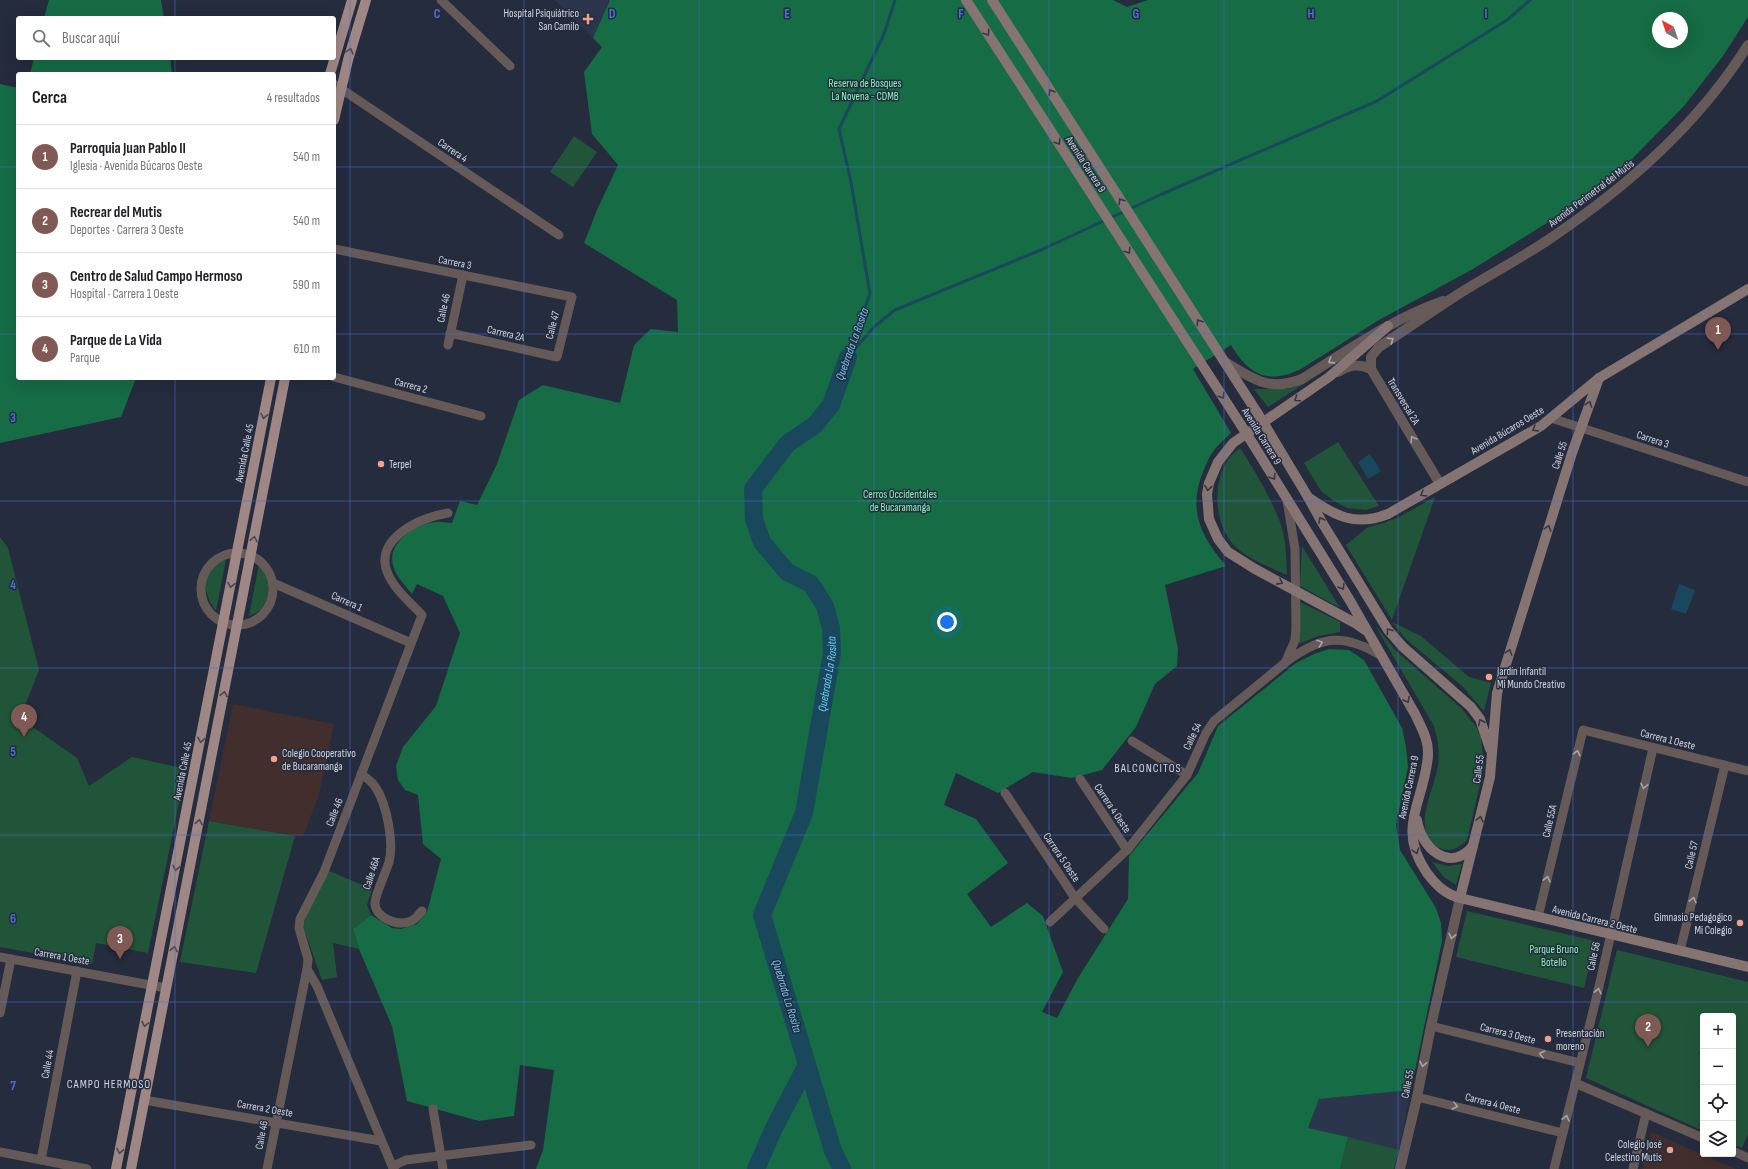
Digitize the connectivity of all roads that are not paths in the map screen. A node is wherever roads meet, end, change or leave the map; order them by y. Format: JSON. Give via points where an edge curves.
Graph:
{"nodes":[{"id":1,"x":352,"y":0,"type":"edge"},
{"id":2,"x":366,"y":0,"type":"edge"},
{"id":3,"x":441,"y":0,"type":"edge"},
{"id":4,"x":966,"y":0,"type":"edge"},
{"id":5,"x":992,"y":0,"type":"edge"},
{"id":6,"x":1748,"y":45,"type":"edge"},
{"id":7,"x":336,"y":54,"type":"edge"},
{"id":8,"x":334,"y":60,"type":"edge"},
{"id":9,"x":510,"y":66,"type":"dead end"},
{"id":10,"x":331,"y":72,"type":"edge"},
{"id":11,"x":337,"y":87,"type":"edge"},
{"id":12,"x":336,"y":98,"type":"edge"},
{"id":13,"x":559,"y":235,"type":"dead end"},
{"id":14,"x":336,"y":249,"type":"edge"},
{"id":15,"x":462,"y":275,"type":"junction"},
{"id":16,"x":1748,"y":289,"type":"edge"},
{"id":17,"x":1456,"y":296,"type":"junction"},
{"id":18,"x":572,"y":297,"type":"joint"},
{"id":19,"x":1388,"y":326,"type":"junction"},
{"id":20,"x":450,"y":332,"type":"junction"},
{"id":21,"x":448,"y":345,"type":"dead end"},
{"id":22,"x":557,"y":358,"type":"joint"},
{"id":23,"x":1222,"y":359,"type":"junction"},
{"id":24,"x":1371,"y":369,"type":"junction"},
{"id":25,"x":1329,"y":377,"type":"junction"},
{"id":26,"x":336,"y":378,"type":"edge"},
{"id":27,"x":1599,"y":378,"type":"junction"},
{"id":28,"x":271,"y":380,"type":"edge"},
{"id":29,"x":285,"y":380,"type":"edge"},
{"id":30,"x":481,"y":416,"type":"dead end"},
{"id":31,"x":1551,"y":418,"type":"junction"},
{"id":32,"x":1581,"y":428,"type":"junction"},
{"id":33,"x":1748,"y":482,"type":"edge"},
{"id":34,"x":1440,"y":484,"type":"junction"},
{"id":35,"x":1308,"y":497,"type":"junction"},
{"id":36,"x":1286,"y":498,"type":"junction"},
{"id":37,"x":448,"y":513,"type":"dead end"},
{"id":38,"x":237,"y":552,"type":"junction"},
{"id":39,"x":251,"y":555,"type":"junction"},
{"id":40,"x":273,"y":583,"type":"junction"},
{"id":41,"x":1295,"y":590,"type":"junction"},
{"id":42,"x":224,"y":622,"type":"junction"},
{"id":43,"x":237,"y":625,"type":"junction"},
{"id":44,"x":1369,"y":634,"type":"junction"},
{"id":45,"x":411,"y":643,"type":"junction"},
{"id":46,"x":1382,"y":656,"type":"junction"},
{"id":47,"x":1286,"y":662,"type":"junction"},
{"id":48,"x":1583,"y":730,"type":"joint"},
{"id":49,"x":1132,"y":741,"type":"dead end"},
{"id":50,"x":1653,"y":748,"type":"junction"},
{"id":51,"x":1492,"y":759,"type":"junction"},
{"id":52,"x":1725,"y":765,"type":"junction"},
{"id":53,"x":1748,"y":771,"type":"edge"},
{"id":54,"x":361,"y":774,"type":"junction"},
{"id":55,"x":1187,"y":775,"type":"junction"},
{"id":56,"x":1080,"y":779,"type":"dead end"},
{"id":57,"x":1005,"y":793,"type":"dead end"},
{"id":58,"x":1416,"y":806,"type":"junction"},
{"id":59,"x":1473,"y":845,"type":"junction"},
{"id":60,"x":1126,"y":850,"type":"junction"},
{"id":61,"x":1075,"y":898,"type":"junction"},
{"id":62,"x":1460,"y":898,"type":"junction"},
{"id":63,"x":422,"y":911,"type":"dead end"},
{"id":64,"x":1538,"y":917,"type":"junction"},
{"id":65,"x":1050,"y":922,"type":"dead end"},
{"id":66,"x":1104,"y":929,"type":"dead end"},
{"id":67,"x":1610,"y":935,"type":"junction"},
{"id":68,"x":1680,"y":951,"type":"junction"},
{"id":69,"x":0,"y":957,"type":"edge"},
{"id":70,"x":11,"y":959,"type":"junction"},
{"id":71,"x":1748,"y":967,"type":"edge"},
{"id":72,"x":307,"y":969,"type":"junction"},
{"id":73,"x":78,"y":971,"type":"junction"},
{"id":74,"x":153,"y":985,"type":"junction"},
{"id":75,"x":166,"y":988,"type":"junction"},
{"id":76,"x":0,"y":1013,"type":"edge"},
{"id":77,"x":1431,"y":1026,"type":"junction"},
{"id":78,"x":1580,"y":1063,"type":"junction"},
{"id":79,"x":1575,"y":1083,"type":"junction"},
{"id":80,"x":1417,"y":1097,"type":"junction"},
{"id":81,"x":144,"y":1100,"type":"junction"},
{"id":82,"x":433,"y":1109,"type":"dead end"},
{"id":83,"x":1646,"y":1114,"type":"junction"},
{"id":84,"x":276,"y":1122,"type":"junction"},
{"id":85,"x":1562,"y":1133,"type":"junction"},
{"id":86,"x":1700,"y":1137,"type":"edge"},
{"id":87,"x":381,"y":1141,"type":"junction"},
{"id":88,"x":532,"y":1145,"type":"dead end"},
{"id":89,"x":0,"y":1152,"type":"edge"},
{"id":90,"x":1736,"y":1152,"type":"edge"},
{"id":91,"x":441,"y":1156,"type":"junction"},
{"id":92,"x":1748,"y":1158,"type":"edge"},
{"id":93,"x":41,"y":1160,"type":"junction"},
{"id":94,"x":393,"y":1168,"type":"edge"},
{"id":95,"x":87,"y":1169,"type":"edge"},
{"id":96,"x":116,"y":1169,"type":"edge"},
{"id":97,"x":131,"y":1169,"type":"edge"},
{"id":98,"x":266,"y":1169,"type":"edge"},
{"id":99,"x":443,"y":1169,"type":"edge"},
{"id":100,"x":1401,"y":1169,"type":"edge"},
{"id":101,"x":1554,"y":1169,"type":"edge"},
{"id":102,"x":1633,"y":1169,"type":"edge"}],
"edges":[{"from":1,"to":7,"type":"main road"},
{"from":11,"to":2,"type":"main road","one_way":true},
{"from":3,"to":9,"type":"street"},
{"from":4,"to":36,"type":"main road","name":"Avenida Carrera 9","one_way":true,"bridge":true},
{"from":23,"to":5,"type":"main road","name":"Avenida Carrera 9","one_way":true},
{"from":6,"to":17,"type":"street","name":"Avenida Perimetral del Mutis","via":[[1697,113],[1645,167],[1614,193],[1548,240]]},
{"from":8,"to":10,"type":"main road"},
{"from":11,"to":12,"type":"main road"},
{"from":11,"to":13,"type":"street","name":"Carrera 4"},
{"from":14,"to":15,"type":"street","name":"Carrera 3"},
{"from":15,"to":18,"type":"street","name":"Carrera 3"},
{"from":15,"to":20,"type":"street","name":"Calle 46"},
{"from":16,"to":27,"type":"main road","name":"Avenida Búcaros Oeste"},
{"from":17,"to":19,"type":"street","name":"Avenida Perimetral del Mutis","via":[[1425,307]]},
{"from":24,"to":17,"type":"street","name":"Avenida Perimetral del Mutis","one_way":true,"via":[[1371,357],[1379,347]]},
{"from":18,"to":22,"type":"street","name":"Calle 47"},
{"from":19,"to":23,"type":"street","name":"Avenida Perimetral del Mutis","one_way":true,"via":[[1290,384],[1266,384]]},
{"from":19,"to":25,"type":"main road"},
{"from":20,"to":21,"type":"street","name":"Calle 46"},
{"from":20,"to":22,"type":"street","name":"Carrera 2A"},
{"from":23,"to":35,"type":"main road","name":"Avenida Carrera 9","bridge":true},
{"from":24,"to":25,"type":"street","via":[[1360,365],[1351,366]]},
{"from":34,"to":24,"type":"street","name":"Transversal 2A","one_way":true},
{"from":25,"to":41,"type":"main road","one_way":true,"via":[[1233,443],[1218,462],[1207,494],[1209,519],[1222,546],[1236,558]]},
{"from":26,"to":30,"type":"street","name":"Carrera 2"},
{"from":27,"to":31,"type":"main road","name":"Avenida Búcaros Oeste"},
{"from":32,"to":27,"type":"main road","name":"Calle 55","one_way":true},
{"from":28,"to":38,"type":"main road","name":"Avenida Calle 45","one_way":true},
{"from":39,"to":29,"type":"main road","one_way":true},
{"from":31,"to":32,"type":"street","name":"Carrera 3"},
{"from":31,"to":34,"type":"main road","name":"Avenida Búcaros Oeste","one_way":true},
{"from":32,"to":33,"type":"street","name":"Carrera 3"},
{"from":51,"to":32,"type":"main road","name":"Calle 55","one_way":true,"via":[[1497,693]]},
{"from":34,"to":35,"type":"main road","name":"Avenida Búcaros Oeste","one_way":true,"via":[[1388,514],[1368,520],[1336,515]]},
{"from":51,"to":35,"type":"main road","name":"Avenida Carrera 9","one_way":true,"via":[[1484,728],[1476,713],[1393,638]]},
{"from":36,"to":41,"type":"street","name":"Calle 54","via":[[1295,549]]},
{"from":36,"to":44,"type":"main road","name":"Avenida Carrera 9","one_way":true},
{"from":37,"to":45,"type":"street","name":"Calle 46","via":[[436,514],[413,525],[395,537],[386,553],[386,567],[393,582],[422,615]]},
{"from":38,"to":39,"type":"street"},
{"from":38,"to":42,"type":"main road","name":"Avenida Calle 45","one_way":true},
{"from":38,"to":42,"type":"street","via":[[214,561],[201,584],[204,604]]},
{"from":39,"to":40,"type":"street","via":[[265,565]]},
{"from":39,"to":43,"type":"main road"},
{"from":40,"to":43,"type":"street","via":[[272,601],[267,609],[253,621]]},
{"from":40,"to":45,"type":"street","name":"Carrera 1"},
{"from":41,"to":44,"type":"main road","via":[[1356,623]]},
{"from":41,"to":47,"type":"street","name":"Calle 54","via":[[1296,635]]},
{"from":42,"to":43,"type":"street"},
{"from":42,"to":74,"type":"main road","name":"Avenida Calle 45","one_way":true},
{"from":75,"to":43,"type":"main road","one_way":true},
{"from":44,"to":46,"type":"main road","name":"Avenida Carrera 9"},
{"from":45,"to":54,"type":"street","name":"Calle 46"},
{"from":47,"to":46,"type":"street","one_way":true,"via":[[1316,644],[1338,640],[1350,640]]},
{"from":46,"to":58,"type":"main road","name":"Avenida Carrera 9","one_way":true,"via":[[1415,714],[1427,744],[1426,765]]},
{"from":47,"to":55,"type":"street","name":"Calle 54","via":[[1214,721]]},
{"from":48,"to":50,"type":"street","name":"Carrera 1 Oeste"},
{"from":64,"to":48,"type":"street","name":"Calle 55A","one_way":true},
{"from":49,"to":55,"type":"street"},
{"from":50,"to":52,"type":"street","name":"Carrera 1 Oeste"},
{"from":50,"to":67,"type":"street","name":"Calle 56","one_way":true},
{"from":59,"to":51,"type":"main road","name":"Calle 55","one_way":true},
{"from":52,"to":53,"type":"street","name":"Carrera 1 Oeste"},
{"from":68,"to":52,"type":"street","name":"Calle 57","one_way":true},
{"from":54,"to":63,"type":"street","name":"Calle 46A","via":[[370,781],[381,799],[390,840],[389,860],[376,897],[376,908],[382,916],[396,923],[410,921]]},
{"from":54,"to":72,"type":"street","name":"Calle 46","via":[[324,872],[300,919],[299,928],[308,959]]},
{"from":55,"to":60,"type":"street","name":"Calle 54"},
{"from":56,"to":60,"type":"street","name":"Carrera 4 Oeste"},
{"from":57,"to":61,"type":"street","name":"Carrera 5 Oeste"},
{"from":58,"to":59,"type":"main road","via":[[1418,830],[1436,854],[1450,858],[1460,857]]},
{"from":58,"to":62,"type":"main road","name":"Avenida Carrera 9","one_way":true,"via":[[1412,835],[1420,861],[1429,876],[1443,890]]},
{"from":59,"to":62,"type":"main road","name":"Calle 55"},
{"from":60,"to":61,"type":"street","name":"Calle 54"},
{"from":61,"to":65,"type":"street","name":"Calle 54"},
{"from":61,"to":66,"type":"street","name":"Carrera 5 Oeste"},
{"from":62,"to":64,"type":"main road","name":"Avenida Carrera 2 Oeste"},
{"from":62,"to":77,"type":"street","name":"Calle 55","one_way":true},
{"from":64,"to":67,"type":"main road","name":"Avenida Carrera 2 Oeste"},
{"from":67,"to":68,"type":"main road","name":"Avenida Carrera 2 Oeste"},
{"from":78,"to":67,"type":"street","name":"Calle 56","one_way":true},
{"from":68,"to":71,"type":"main road","name":"Avenida Carrera 2 Oeste"},
{"from":69,"to":70,"type":"street","name":"Carrera 1 Oeste"},
{"from":70,"to":73,"type":"street","name":"Carrera 1 Oeste"},
{"from":70,"to":76,"type":"street"},
{"from":72,"to":84,"type":"street","name":"Calle 46"},
{"from":72,"to":87,"type":"street","via":[[317,986]]},
{"from":73,"to":74,"type":"street","name":"Carrera 1 Oeste"},
{"from":73,"to":93,"type":"street","name":"Calle 44"},
{"from":74,"to":75,"type":"street","name":"Carrera 1 Oeste"},
{"from":74,"to":96,"type":"main road","name":"Avenida Calle 45","one_way":true},
{"from":75,"to":81,"type":"main road"},
{"from":78,"to":77,"type":"street","name":"Carrera 3 Oeste","one_way":true},
{"from":77,"to":80,"type":"street","name":"Calle 55","one_way":true},
{"from":78,"to":79,"type":"street","name":"Calle 56"},
{"from":79,"to":83,"type":"street"},
{"from":85,"to":79,"type":"street","name":"Calle 56","one_way":true},
{"from":80,"to":85,"type":"street","name":"Carrera 4 Oeste","one_way":true},
{"from":80,"to":100,"type":"street","name":"Calle 55"},
{"from":81,"to":84,"type":"street","name":"Carrera 2 Oeste"},
{"from":81,"to":97,"type":"main road"},
{"from":82,"to":91,"type":"street"},
{"from":83,"to":86,"type":"street"},
{"from":83,"to":102,"type":"street"},
{"from":84,"to":87,"type":"street","name":"Carrera 2 Oeste"},
{"from":84,"to":98,"type":"street","name":"Calle 46"},
{"from":85,"to":101,"type":"street","name":"Calle 56"},
{"from":87,"to":94,"type":"street"},
{"from":88,"to":91,"type":"street"},
{"from":89,"to":93,"type":"street"},
{"from":90,"to":92,"type":"street"},
{"from":91,"to":94,"type":"street","via":[[406,1160]]},
{"from":91,"to":99,"type":"street"},
{"from":93,"to":95,"type":"street"}]}
